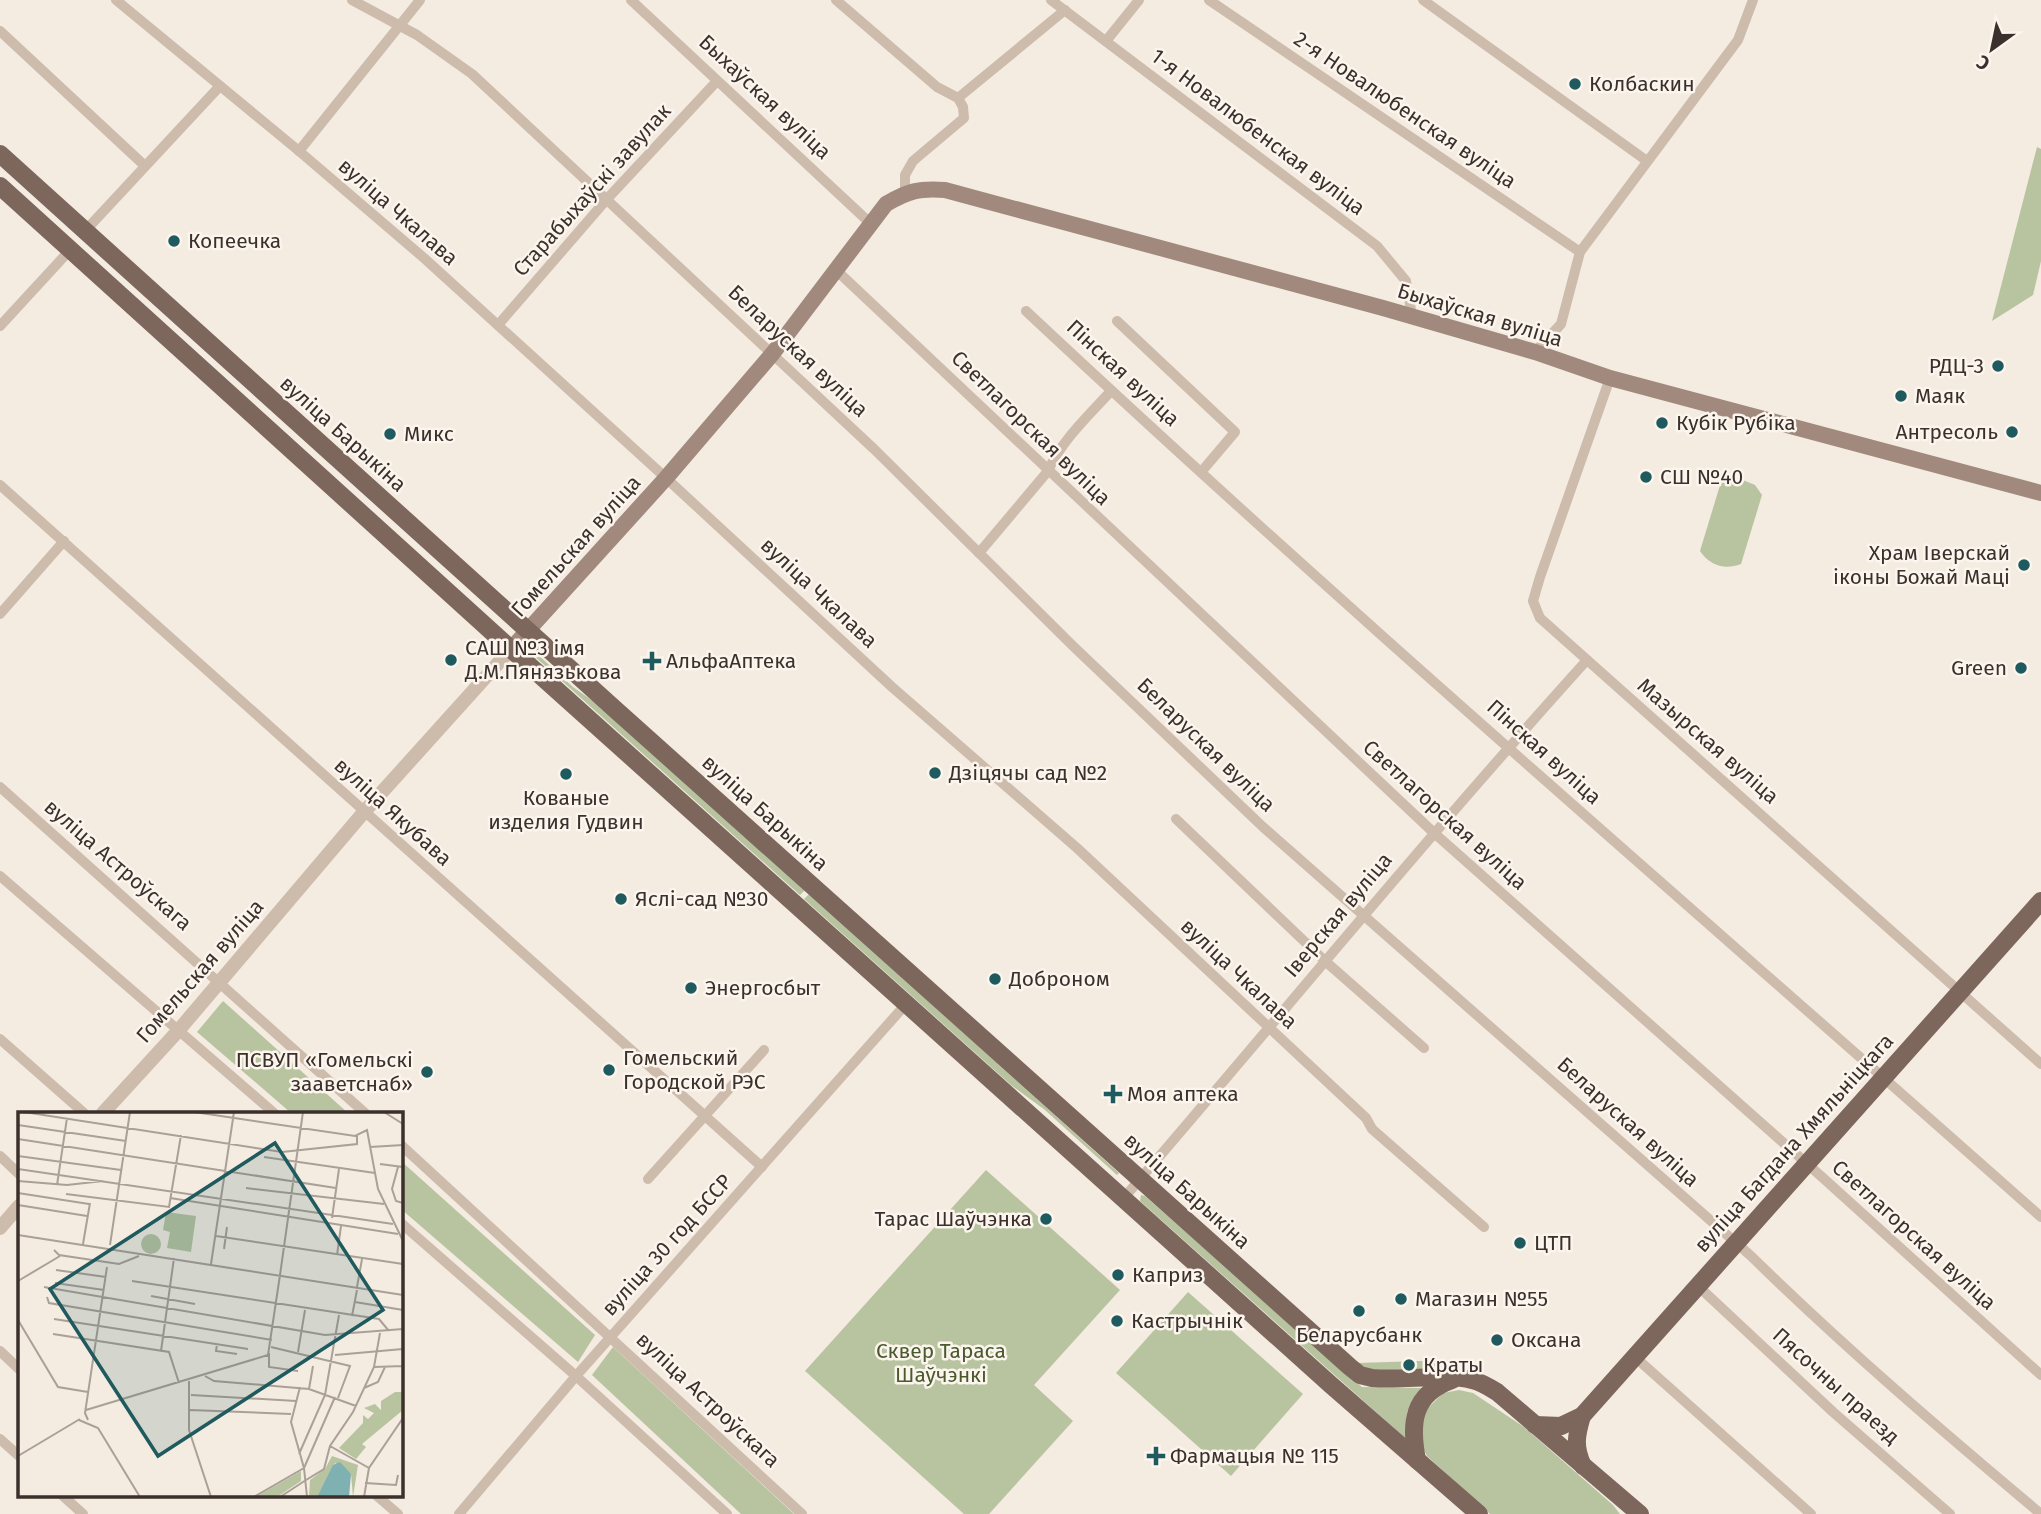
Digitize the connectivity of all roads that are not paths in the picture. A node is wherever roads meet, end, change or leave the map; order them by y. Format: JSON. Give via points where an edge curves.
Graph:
{"nodes":[{"id":1,"x":116,"y":0,"type":"edge"},
{"id":2,"x":352,"y":0,"type":"edge"},
{"id":3,"x":420,"y":0,"type":"edge"},
{"id":4,"x":631,"y":0,"type":"edge"},
{"id":5,"x":836,"y":0,"type":"edge"},
{"id":6,"x":1051,"y":0,"type":"edge"},
{"id":7,"x":1139,"y":0,"type":"edge"},
{"id":8,"x":1209,"y":0,"type":"edge"},
{"id":9,"x":1423,"y":0,"type":"edge"},
{"id":10,"x":1753,"y":0,"type":"edge"},
{"id":11,"x":1065,"y":10,"type":"junction"},
{"id":12,"x":398,"y":24,"type":"junction"},
{"id":13,"x":0,"y":31,"type":"edge"},
{"id":14,"x":1106,"y":41,"type":"junction"},
{"id":15,"x":717,"y":81,"type":"junction"},
{"id":16,"x":219,"y":87,"type":"junction"},
{"id":17,"x":958,"y":98,"type":"junction"},
{"id":18,"x":299,"y":151,"type":"junction"},
{"id":19,"x":0,"y":154,"type":"edge"},
{"id":20,"x":1647,"y":161,"type":"junction"},
{"id":21,"x":145,"y":166,"type":"junction"},
{"id":22,"x":0,"y":186,"type":"edge"},
{"id":23,"x":905,"y":193,"type":"junction"},
{"id":24,"x":607,"y":199,"type":"junction"},
{"id":25,"x":870,"y":223,"type":"junction"},
{"id":26,"x":85,"y":232,"type":"junction"},
{"id":27,"x":70,"y":250,"type":"junction"},
{"id":28,"x":1580,"y":252,"type":"junction"},
{"id":29,"x":835,"y":270,"type":"junction"},
{"id":30,"x":1026,"y":311,"type":"dead end"},
{"id":31,"x":1412,"y":316,"type":"junction"},
{"id":32,"x":1117,"y":321,"type":"dead end"},
{"id":33,"x":0,"y":326,"type":"edge"},
{"id":34,"x":498,"y":326,"type":"junction"},
{"id":35,"x":1535,"y":352,"type":"junction"},
{"id":36,"x":773,"y":353,"type":"junction"},
{"id":37,"x":1610,"y":378,"type":"junction"},
{"id":38,"x":1111,"y":391,"type":"junction"},
{"id":39,"x":1048,"y":471,"type":"junction"},
{"id":40,"x":1202,"y":471,"type":"junction"},
{"id":41,"x":666,"y":478,"type":"junction"},
{"id":42,"x":0,"y":485,"type":"edge"},
{"id":43,"x":2041,"y":493,"type":"edge"},
{"id":44,"x":64,"y":541,"type":"junction"},
{"id":45,"x":979,"y":553,"type":"junction"},
{"id":46,"x":0,"y":614,"type":"edge"},
{"id":47,"x":528,"y":631,"type":"junction"},
{"id":48,"x":511,"y":649,"type":"junction"},
{"id":49,"x":1587,"y":660,"type":"junction"},
{"id":50,"x":1509,"y":747,"type":"junction"},
{"id":51,"x":0,"y":787,"type":"edge"},
{"id":52,"x":363,"y":812,"type":"junction"},
{"id":53,"x":1176,"y":819,"type":"dead end"},
{"id":54,"x":1433,"y":832,"type":"junction"},
{"id":55,"x":0,"y":876,"type":"edge"},
{"id":56,"x":2041,"y":901,"type":"edge"},
{"id":57,"x":1365,"y":915,"type":"junction"},
{"id":58,"x":1325,"y":961,"type":"junction"},
{"id":59,"x":220,"y":981,"type":"junction"},
{"id":60,"x":1961,"y":990,"type":"junction"},
{"id":61,"x":906,"y":1004,"type":"junction"},
{"id":62,"x":1268,"y":1028,"type":"junction"},
{"id":63,"x":178,"y":1031,"type":"junction"},
{"id":64,"x":0,"y":1040,"type":"edge"},
{"id":65,"x":1424,"y":1048,"type":"dead end"},
{"id":66,"x":764,"y":1050,"type":"dead end"},
{"id":67,"x":2041,"y":1064,"type":"edge"},
{"id":68,"x":1884,"y":1077,"type":"junction"},
{"id":69,"x":83,"y":1112,"type":"edge"},
{"id":70,"x":104,"y":1112,"type":"edge"},
{"id":71,"x":273,"y":1112,"type":"edge"},
{"id":72,"x":364,"y":1112,"type":"edge"},
{"id":73,"x":705,"y":1118,"type":"junction"},
{"id":74,"x":402,"y":1147,"type":"edge"},
{"id":75,"x":0,"y":1156,"type":"edge"},
{"id":76,"x":1807,"y":1164,"type":"junction"},
{"id":77,"x":762,"y":1167,"type":"junction"},
{"id":78,"x":18,"y":1173,"type":"edge"},
{"id":79,"x":648,"y":1179,"type":"dead end"},
{"id":80,"x":1140,"y":1179,"type":"junction"},
{"id":81,"x":1123,"y":1199,"type":"junction"},
{"id":82,"x":18,"y":1207,"type":"edge"},
{"id":83,"x":2041,"y":1217,"type":"edge"},
{"id":84,"x":402,"y":1224,"type":"edge"},
{"id":85,"x":1484,"y":1227,"type":"dead end"},
{"id":86,"x":0,"y":1228,"type":"edge"},
{"id":87,"x":1736,"y":1244,"type":"junction"},
{"id":88,"x":1698,"y":1286,"type":"junction"},
{"id":89,"x":611,"y":1337,"type":"junction"},
{"id":90,"x":0,"y":1352,"type":"edge"},
{"id":91,"x":1635,"y":1357,"type":"junction"},
{"id":92,"x":18,"y":1368,"type":"edge"},
{"id":93,"x":2041,"y":1375,"type":"edge"},
{"id":94,"x":576,"y":1376,"type":"junction"},
{"id":95,"x":1457,"y":1379,"type":"junction"},
{"id":96,"x":1582,"y":1416,"type":"junction"},
{"id":97,"x":1535,"y":1425,"type":"junction"},
{"id":98,"x":0,"y":1439,"type":"edge"},
{"id":99,"x":18,"y":1455,"type":"edge"},
{"id":100,"x":1417,"y":1460,"type":"junction"},
{"id":101,"x":1583,"y":1466,"type":"junction"},
{"id":102,"x":63,"y":1496,"type":"edge"},
{"id":103,"x":377,"y":1496,"type":"edge"},
{"id":104,"x":1466,"y":1506,"type":"edge"},
{"id":105,"x":1634,"y":1511,"type":"edge"},
{"id":106,"x":83,"y":1514,"type":"edge"},
{"id":107,"x":398,"y":1514,"type":"edge"},
{"id":108,"x":459,"y":1514,"type":"edge"},
{"id":109,"x":727,"y":1514,"type":"edge"},
{"id":110,"x":802,"y":1514,"type":"edge"},
{"id":111,"x":1479,"y":1514,"type":"edge"},
{"id":112,"x":1811,"y":1514,"type":"edge"},
{"id":113,"x":1950,"y":1514,"type":"edge"},
{"id":114,"x":2041,"y":1514,"type":"edge"}],
"edges":[{"from":1,"to":16,"type":"street","name":"вуліца Чкалава"},
{"from":2,"to":12,"type":"street","name":"Беларуская вуліца"},
{"from":3,"to":12,"type":"street"},
{"from":4,"to":15,"type":"street","name":"Быхаўская вуліца"},
{"from":5,"to":17,"type":"street","via":[[937,87]]},
{"from":6,"to":11,"type":"street","name":"1-я Новалюбенская вуліца"},
{"from":7,"to":14,"type":"street"},
{"from":8,"to":28,"type":"street","name":"2-я Новалюбенская вуліца"},
{"from":9,"to":20,"type":"street"},
{"from":10,"to":20,"type":"street","via":[[1738,40]]},
{"from":11,"to":14,"type":"street","name":"1-я Новалюбенская вуліца"},
{"from":11,"to":17,"type":"street"},
{"from":12,"to":18,"type":"street"},
{"from":12,"to":24,"type":"street","name":"Беларуская вуліца","via":[[472,74]]},
{"from":13,"to":21,"type":"street"},
{"from":14,"to":31,"type":"street","name":"1-я Новалюбенская вуліца","via":[[1377,246],[1406,281]]},
{"from":15,"to":24,"type":"street","name":"Старабыхаўскі завулак"},
{"from":15,"to":25,"type":"street","name":"Быхаўская вуліца"},
{"from":16,"to":18,"type":"street","name":"вуліца Чкалава"},
{"from":16,"to":21,"type":"street"},
{"from":17,"to":23,"type":"street","via":[[964,118],[913,161],[905,175]]},
{"from":18,"to":34,"type":"street","name":"вуліца Чкалава"},
{"from":19,"to":26,"type":"main road","name":"вуліца Барыкіна"},
{"from":20,"to":28,"type":"street"},
{"from":21,"to":26,"type":"street"},
{"from":22,"to":27,"type":"main road"},
{"from":23,"to":25,"type":"main road","name":"Гомельская вуліца","via":[[886,204]]},
{"from":23,"to":31,"type":"main road","name":"Быхаўская вуліца","via":[[924,188],[946,190]]},
{"from":24,"to":34,"type":"street","name":"Старабыхаўскі завулак"},
{"from":24,"to":36,"type":"street","name":"Беларуская вуліца"},
{"from":25,"to":29,"type":"main road","name":"Гомельская вуліца"},
{"from":26,"to":47,"type":"main road","name":"вуліца Барыкіна"},
{"from":27,"to":33,"type":"street"},
{"from":27,"to":48,"type":"main road"},
{"from":28,"to":35,"type":"street","via":[[1561,324]]},
{"from":29,"to":36,"type":"main road","name":"Гомельская вуліца"},
{"from":29,"to":39,"type":"street","name":"Светлагорская вуліца"},
{"from":30,"to":38,"type":"street","name":"Пінская вуліца"},
{"from":31,"to":35,"type":"main road","name":"Быхаўская вуліца"},
{"from":32,"to":40,"type":"street","via":[[1235,432]]},
{"from":34,"to":41,"type":"street","name":"вуліца Чкалава"},
{"from":35,"to":37,"type":"main road","name":"Быхаўская вуліца"},
{"from":36,"to":41,"type":"main road","name":"Гомельская вуліца"},
{"from":36,"to":45,"type":"street","name":"Беларуская вуліца"},
{"from":37,"to":43,"type":"main road","name":"Быхаўская вуліца"},
{"from":37,"to":49,"type":"street","name":"Мазырская вуліца","via":[[1533,601],[1540,618]]},
{"from":38,"to":39,"type":"street","via":[[1054,457]]},
{"from":38,"to":40,"type":"street","name":"Пінская вуліца"},
{"from":39,"to":45,"type":"street"},
{"from":39,"to":54,"type":"street","name":"Светлагорская вуліца"},
{"from":40,"to":50,"type":"street","name":"Пінская вуліца"},
{"from":41,"to":47,"type":"main road","name":"Гомельская вуліца"},
{"from":41,"to":62,"type":"street","name":"вуліца Чкалава","via":[[892,687],[1077,848]]},
{"from":42,"to":44,"type":"street","name":"вуліца Якубава"},
{"from":44,"to":46,"type":"street"},
{"from":44,"to":52,"type":"street","name":"вуліца Якубава"},
{"from":45,"to":57,"type":"street","name":"Беларуская вуліца","via":[[1263,827]]},
{"from":47,"to":48,"type":"main road","name":"Гомельская вуліца"},
{"from":47,"to":80,"type":"main road","name":"вуліца Барыкіна"},
{"from":48,"to":52,"type":"street","name":"Гомельская вуліца"},
{"from":48,"to":61,"type":"main road"},
{"from":49,"to":50,"type":"street","name":"Іверская вуліца"},
{"from":49,"to":60,"type":"street","name":"Мазырская вуліца"},
{"from":50,"to":54,"type":"street","name":"Іверская вуліца"},
{"from":50,"to":68,"type":"street","name":"Пінская вуліца"},
{"from":51,"to":59,"type":"street","name":"вуліца Астроўскага"},
{"from":52,"to":59,"type":"street","name":"Гомельская вуліца"},
{"from":52,"to":73,"type":"street","name":"вуліца Якубава"},
{"from":53,"to":58,"type":"street"},
{"from":54,"to":57,"type":"street","name":"Іверская вуліца"},
{"from":54,"to":76,"type":"street","name":"Светлагорская вуліца"},
{"from":55,"to":63,"type":"street"},
{"from":56,"to":60,"type":"main road","name":"вуліца Багдана Хмяльніцкага"},
{"from":57,"to":58,"type":"street","name":"Іверская вуліца"},
{"from":57,"to":87,"type":"street","name":"Беларуская вуліца"},
{"from":58,"to":62,"type":"street","name":"Іверская вуліца"},
{"from":58,"to":65,"type":"street"},
{"from":59,"to":63,"type":"street","name":"Гомельская вуліца"},
{"from":59,"to":72,"type":"street","name":"вуліца Астроўскага"},
{"from":60,"to":67,"type":"street","name":"Мазырская вуліца"},
{"from":60,"to":68,"type":"main road","name":"вуліца Багдана Хмяльніцкага"},
{"from":61,"to":77,"type":"street","name":"вуліца 30 год БССР"},
{"from":61,"to":81,"type":"main road"},
{"from":62,"to":80,"type":"street","name":"Іверская вуліца"},
{"from":62,"to":85,"type":"street","name":"вуліца Чкалава","via":[[1366,1118],[1372,1129]]},
{"from":63,"to":70,"type":"street","name":"Гомельская вуліца"},
{"from":63,"to":71,"type":"street"},
{"from":64,"to":69,"type":"street"},
{"from":66,"to":73,"type":"street"},
{"from":68,"to":76,"type":"main road","name":"вуліца Багдана Хмяльніцкага"},
{"from":68,"to":83,"type":"street","name":"Пінская вуліца"},
{"from":73,"to":77,"type":"street","name":"вуліца Якубава"},
{"from":73,"to":79,"type":"street"},
{"from":74,"to":89,"type":"street","name":"вуліца Астроўскага"},
{"from":75,"to":78,"type":"street"},
{"from":76,"to":87,"type":"main road","name":"вуліца Багдана Хмяльніцкага"},
{"from":76,"to":93,"type":"street","name":"Светлагорская вуліца"},
{"from":77,"to":89,"type":"street","name":"вуліца 30 год БССР"},
{"from":80,"to":81,"type":"street","name":"Іверская вуліца"},
{"from":80,"to":95,"type":"main road","name":"вуліца Барыкіна","via":[[1360,1374],[1382,1379]]},
{"from":81,"to":100,"type":"main road"},
{"from":82,"to":86,"type":"street"},
{"from":84,"to":94,"type":"street"},
{"from":87,"to":88,"type":"main road","name":"вуліца Багдана Хмяльніцкага"},
{"from":87,"to":114,"type":"street","name":"Беларуская вуліца","via":[[1925,1416]]},
{"from":88,"to":91,"type":"main road","name":"вуліца Багдана Хмяльніцкага"},
{"from":88,"to":113,"type":"street","name":"Пясочны праезд"},
{"from":89,"to":94,"type":"street","name":"вуліца 30 год БССР"},
{"from":89,"to":110,"type":"street","name":"вуліца Астроўскага"},
{"from":90,"to":92,"type":"street"},
{"from":91,"to":96,"type":"main road","name":"вуліца Багдана Хмяльніцкага"},
{"from":91,"to":112,"type":"street"},
{"from":94,"to":108,"type":"street","name":"вуліца 30 год БССР"},
{"from":94,"to":109,"type":"street"},
{"from":95,"to":97,"type":"main road","name":"вуліца Барыкіна","via":[[1472,1380],[1497,1392]]},
{"from":95,"to":100,"type":"main road","via":[[1432,1391],[1415,1413]]},
{"from":96,"to":97,"type":"main road","via":[[1561,1426]]},
{"from":96,"to":101,"type":"main road","via":[[1575,1439]]},
{"from":97,"to":101,"type":"main road","name":"вуліца Барыкіна"},
{"from":98,"to":99,"type":"street"},
{"from":100,"to":104,"type":"main road"},
{"from":101,"to":105,"type":"main road","name":"вуліца Барыкіна"},
{"from":102,"to":106,"type":"street"},
{"from":103,"to":107,"type":"street"},
{"from":104,"to":111,"type":"main road"}]}
